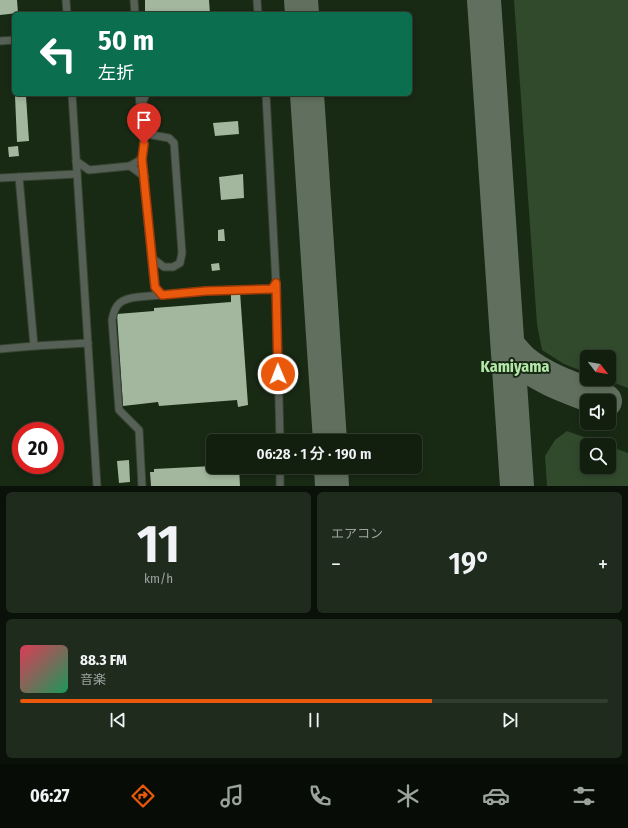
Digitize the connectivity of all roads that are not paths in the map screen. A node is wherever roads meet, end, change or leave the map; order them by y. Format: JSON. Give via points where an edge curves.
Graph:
{"nodes":[{"id":1,"x":66,"y":0,"type":"edge"},
{"id":2,"x":134,"y":0,"type":"edge"},
{"id":3,"x":257,"y":0,"type":"edge"},
{"id":4,"x":67,"y":12,"type":"edge"},
{"id":5,"x":135,"y":12,"type":"edge"},
{"id":6,"x":258,"y":12,"type":"edge"},
{"id":7,"x":0,"y":40,"type":"edge"},
{"id":8,"x":12,"y":40,"type":"edge"},
{"id":9,"x":72,"y":96,"type":"edge"},
{"id":10,"x":139,"y":96,"type":"edge"},
{"id":11,"x":145,"y":96,"type":"edge"},
{"id":12,"x":266,"y":96,"type":"edge"},
{"id":13,"x":140,"y":108,"type":"junction"},
{"id":14,"x":143,"y":131,"type":"junction"},
{"id":15,"x":152,"y":135,"type":"junction"},
{"id":16,"x":144,"y":144,"type":"junction"},
{"id":17,"x":142,"y":159,"type":"junction"},
{"id":18,"x":76,"y":161,"type":"junction"},
{"id":19,"x":130,"y":166,"type":"junction"},
{"id":20,"x":89,"y":170,"type":"junction"},
{"id":21,"x":19,"y":177,"type":"junction"},
{"id":22,"x":77,"y":177,"type":"junction"},
{"id":23,"x":0,"y":178,"type":"edge"},
{"id":24,"x":145,"y":178,"type":"junction"},
{"id":25,"x":152,"y":258,"type":"junction"},
{"id":26,"x":164,"y":267,"type":"junction"},
{"id":27,"x":153,"y":273,"type":"junction"},
{"id":28,"x":276,"y":283,"type":"junction"},
{"id":29,"x":155,"y":287,"type":"junction"},
{"id":30,"x":162,"y":295,"type":"junction"},
{"id":31,"x":138,"y":297,"type":"junction"},
{"id":32,"x":88,"y":343,"type":"junction"},
{"id":33,"x":34,"y":346,"type":"junction"},
{"id":34,"x":0,"y":349,"type":"edge"},
{"id":35,"x":280,"y":434,"type":"edge"},
{"id":36,"x":280,"y":474,"type":"edge"},
{"id":37,"x":97,"y":486,"type":"edge"},
{"id":38,"x":142,"y":486,"type":"edge"},
{"id":39,"x":280,"y":486,"type":"edge"}],
"edges":[{"from":1,"to":4,"type":"lane"},
{"from":2,"to":5,"type":"lane"},
{"from":3,"to":6,"type":"lane"},
{"from":7,"to":8,"type":"lane"},
{"from":9,"to":18,"type":"lane"},
{"from":10,"to":13,"type":"lane"},
{"from":11,"to":13,"type":"lane"},
{"from":12,"to":28,"type":"lane"},
{"from":13,"to":14,"type":"lane"},
{"from":14,"to":15,"type":"lane"},
{"from":14,"to":16,"type":"lane"},
{"from":15,"to":16,"type":"lane"},
{"from":15,"to":26,"type":"lane","via":[[169,138],[174,143],[182,254],[180,263],[174,267]]},
{"from":16,"to":17,"type":"lane"},
{"from":17,"to":19,"type":"lane"},
{"from":17,"to":24,"type":"lane"},
{"from":18,"to":20,"type":"lane"},
{"from":18,"to":22,"type":"lane"},
{"from":19,"to":20,"type":"lane"},
{"from":19,"to":24,"type":"lane"},
{"from":20,"to":22,"type":"lane"},
{"from":21,"to":22,"type":"lane"},
{"from":21,"to":23,"type":"lane"},
{"from":21,"to":33,"type":"lane"},
{"from":22,"to":32,"type":"lane"},
{"from":24,"to":25,"type":"lane"},
{"from":25,"to":26,"type":"lane"},
{"from":25,"to":27,"type":"lane"},
{"from":26,"to":27,"type":"lane"},
{"from":27,"to":29,"type":"lane"},
{"from":28,"to":30,"type":"lane","via":[[272,289]]},
{"from":28,"to":35,"type":"lane"},
{"from":29,"to":30,"type":"lane"},
{"from":29,"to":31,"type":"lane"},
{"from":30,"to":31,"type":"lane"},
{"from":31,"to":38,"type":"lane","via":[[127,298],[119,303],[112,320],[119,410],[139,430]]},
{"from":32,"to":33,"type":"lane"},
{"from":32,"to":37,"type":"lane"},
{"from":33,"to":34,"type":"lane"},
{"from":36,"to":39,"type":"lane"}]}
